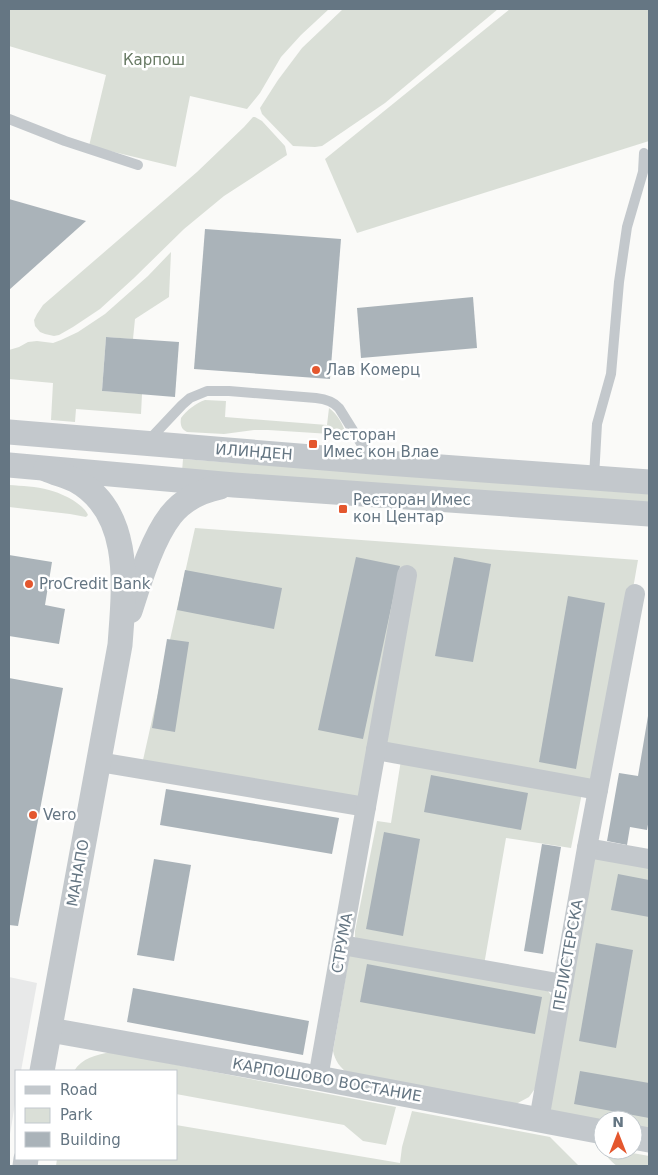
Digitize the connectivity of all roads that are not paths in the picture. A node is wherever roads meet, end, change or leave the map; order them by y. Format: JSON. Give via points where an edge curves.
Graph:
{"nodes":[{"id":1,"x":9,"y":119,"type":"edge"},
{"id":2,"x":644,"y":152,"type":"dead end"},
{"id":3,"x":138,"y":164,"type":"dead end"},
{"id":4,"x":9,"y":432,"type":"edge"},
{"id":5,"x":146,"y":443,"type":"junction"},
{"id":6,"x":373,"y":462,"type":"junction"},
{"id":7,"x":9,"y":465,"type":"edge"},
{"id":8,"x":46,"y":469,"type":"junction"},
{"id":9,"x":594,"y":478,"type":"junction"},
{"id":10,"x":649,"y":482,"type":"edge"},
{"id":11,"x":234,"y":485,"type":"junction"},
{"id":12,"x":649,"y":514,"type":"edge"},
{"id":13,"x":407,"y":575,"type":"dead end"},
{"id":14,"x":635,"y":594,"type":"dead end"},
{"id":15,"x":120,"y":645,"type":"junction"},
{"id":16,"x":376,"y":750,"type":"junction"},
{"id":17,"x":98,"y":762,"type":"junction"},
{"id":18,"x":598,"y":790,"type":"junction"},
{"id":19,"x":366,"y":807,"type":"junction"},
{"id":20,"x":587,"y":848,"type":"junction"},
{"id":21,"x":649,"y":859,"type":"edge"},
{"id":22,"x":342,"y":946,"type":"junction"},
{"id":23,"x":563,"y":984,"type":"junction"},
{"id":24,"x":50,"y":1030,"type":"junction"},
{"id":25,"x":42,"y":1070,"type":"edge"},
{"id":26,"x":318,"y":1078,"type":"junction"},
{"id":27,"x":539,"y":1120,"type":"junction"},
{"id":28,"x":593,"y":1130,"type":"edge"}],
"edges":[{"from":1,"to":3,"type":"lane"},
{"from":2,"to":9,"type":"lane","via":[[643,172],[627,227],[618,282],[611,374],[597,424]]},
{"from":4,"to":5,"type":"street","name":"ИЛИНДЕН"},
{"from":5,"to":6,"type":"street","name":"ИЛИНДЕН"},
{"from":5,"to":6,"type":"lane","via":[[190,398],[207,391],[229,390],[330,401],[339,408]]},
{"from":6,"to":9,"type":"street","name":"ИЛИНДЕН"},
{"from":7,"to":8,"type":"street"},
{"from":8,"to":11,"type":"street"},
{"from":8,"to":15,"type":"street","name":"МАНАПО","via":[[85,487],[102,504],[115,526],[123,578]]},
{"from":9,"to":10,"type":"street","name":"ИЛИНДЕН"},
{"from":11,"to":12,"type":"street"},
{"from":11,"to":15,"type":"street","name":"МАНАПО","via":[[199,493],[168,519],[148,559]]},
{"from":13,"to":16,"type":"street","name":"СТРУМА"},
{"from":14,"to":18,"type":"street","name":"ПЕЛИСТЕРСКА"},
{"from":15,"to":17,"type":"street","name":"МАНАПО"},
{"from":16,"to":18,"type":"street"},
{"from":16,"to":19,"type":"street","name":"СТРУМА"},
{"from":17,"to":19,"type":"street"},
{"from":17,"to":24,"type":"street","name":"МАНАПО"},
{"from":18,"to":20,"type":"street","name":"ПЕЛИСТЕРСКА"},
{"from":19,"to":22,"type":"street","name":"СТРУМА"},
{"from":20,"to":21,"type":"street"},
{"from":20,"to":23,"type":"street","name":"ПЕЛИСТЕРСКА"},
{"from":22,"to":23,"type":"street"},
{"from":22,"to":26,"type":"street","name":"СТРУМА"},
{"from":23,"to":27,"type":"street","name":"ПЕЛИСТЕРСКА"},
{"from":24,"to":25,"type":"street","name":"МАНАПО"},
{"from":24,"to":26,"type":"street","name":"КАРПОШОВО ВОСТАНИЕ"},
{"from":26,"to":27,"type":"street","name":"КАРПОШОВО ВОСТАНИЕ"},
{"from":27,"to":28,"type":"street","name":"КАРПОШОВО ВОСТАНИЕ"}]}
